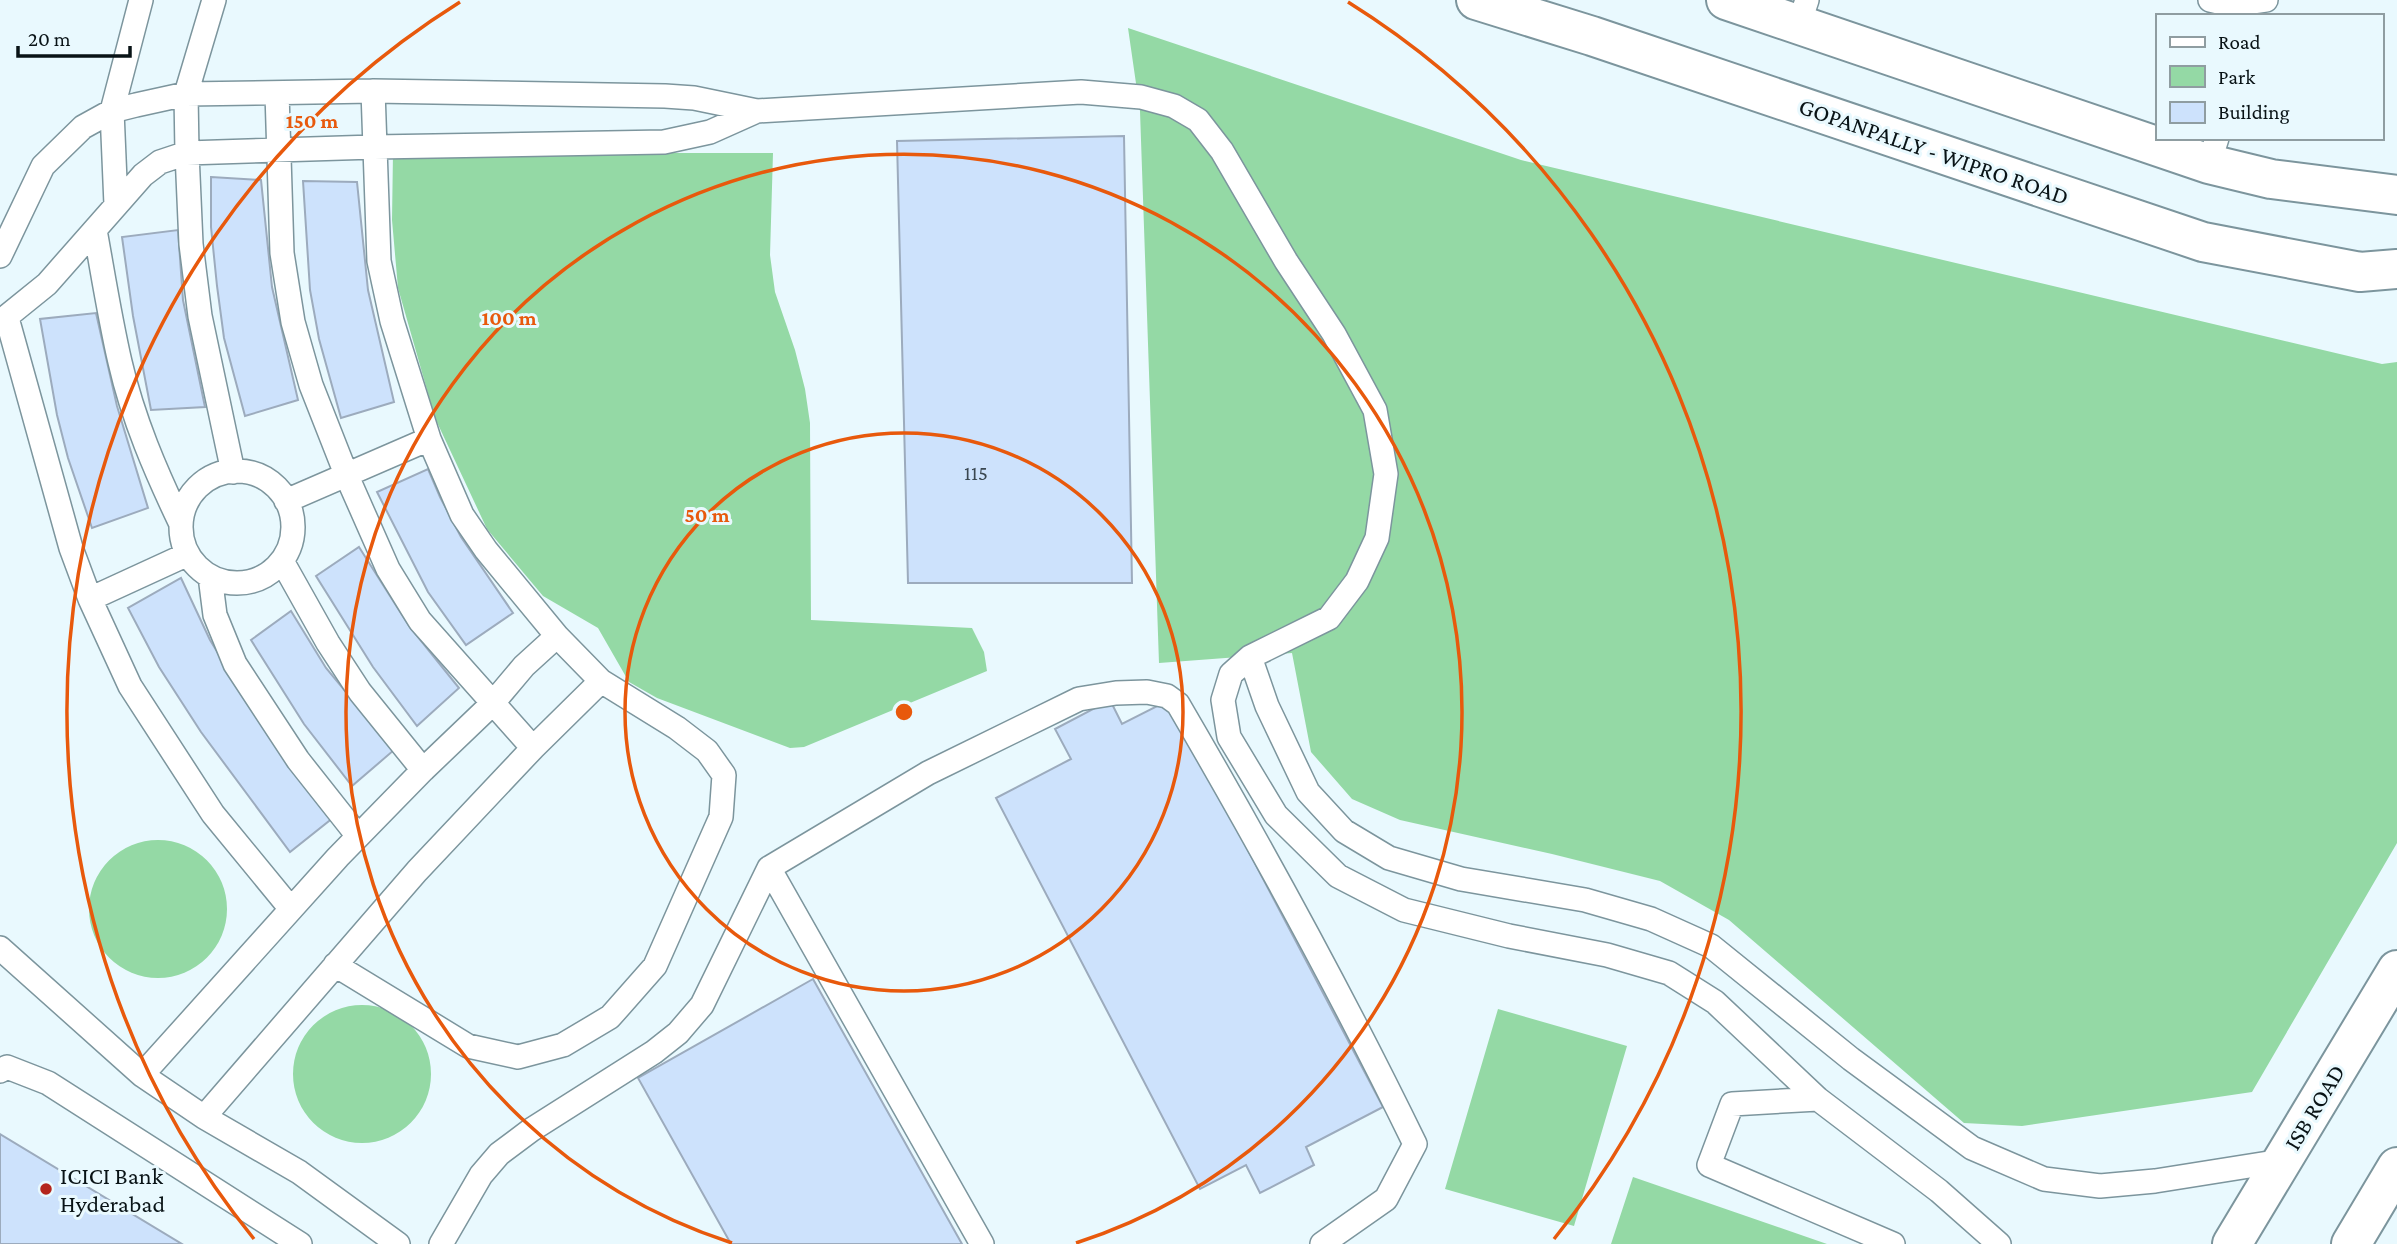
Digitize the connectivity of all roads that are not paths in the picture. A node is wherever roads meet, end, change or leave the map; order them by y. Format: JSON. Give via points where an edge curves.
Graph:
{"nodes":[{"id":1,"x":141,"y":0,"type":"edge"},
{"id":2,"x":214,"y":0,"type":"edge"},
{"id":3,"x":1476,"y":0,"type":"edge"},
{"id":4,"x":1726,"y":0,"type":"edge"},
{"id":5,"x":2210,"y":0,"type":"edge"},
{"id":6,"x":1765,"y":6,"type":"edge"},
{"id":7,"x":2263,"y":6,"type":"edge"},
{"id":8,"x":1803,"y":12,"type":"edge"},
{"id":9,"x":373,"y":91,"type":"junction"},
{"id":10,"x":276,"y":93,"type":"junction"},
{"id":11,"x":186,"y":94,"type":"junction"},
{"id":12,"x":112,"y":111,"type":"junction"},
{"id":13,"x":757,"y":111,"type":"junction"},
{"id":14,"x":2156,"y":132,"type":"edge"},
{"id":15,"x":2181,"y":140,"type":"edge"},
{"id":16,"x":374,"y":146,"type":"junction"},
{"id":17,"x":278,"y":150,"type":"junction"},
{"id":18,"x":2213,"y":151,"type":"edge"},
{"id":19,"x":187,"y":153,"type":"junction"},
{"id":20,"x":2397,"y":195,"type":"edge"},
{"id":21,"x":116,"y":205,"type":"junction"},
{"id":22,"x":94,"y":230,"type":"junction"},
{"id":23,"x":0,"y":256,"type":"edge"},
{"id":24,"x":2397,"y":269,"type":"edge"},
{"id":25,"x":3,"y":320,"type":"edge"},
{"id":26,"x":429,"y":439,"type":"junction"},
{"id":27,"x":233,"y":472,"type":"junction"},
{"id":28,"x":346,"y":474,"type":"junction"},
{"id":29,"x":286,"y":501,"type":"junction"},
{"id":30,"x":181,"y":524,"type":"junction"},
{"id":31,"x":188,"y":554,"type":"junction"},
{"id":32,"x":282,"y":561,"type":"junction"},
{"id":33,"x":209,"y":576,"type":"junction"},
{"id":34,"x":90,"y":599,"type":"junction"},
{"id":35,"x":557,"y":636,"type":"junction"},
{"id":36,"x":1250,"y":657,"type":"junction"},
{"id":37,"x":601,"y":681,"type":"junction"},
{"id":38,"x":492,"y":704,"type":"junction"},
{"id":39,"x":533,"y":748,"type":"junction"},
{"id":40,"x":423,"y":769,"type":"junction"},
{"id":41,"x":358,"y":836,"type":"junction"},
{"id":42,"x":769,"y":868,"type":"junction"},
{"id":43,"x":291,"y":909,"type":"junction"},
{"id":44,"x":0,"y":948,"type":"edge"},
{"id":45,"x":335,"y":965,"type":"junction"},
{"id":46,"x":2397,"y":970,"type":"edge"},
{"id":47,"x":0,"y":1071,"type":"edge"},
{"id":48,"x":142,"y":1075,"type":"junction"},
{"id":49,"x":1818,"y":1099,"type":"junction"},
{"id":50,"x":204,"y":1117,"type":"junction"},
{"id":51,"x":2281,"y":1161,"type":"junction"},
{"id":52,"x":2397,"y":1167,"type":"edge"},
{"id":53,"x":300,"y":1244,"type":"edge"},
{"id":54,"x":398,"y":1244,"type":"edge"},
{"id":55,"x":441,"y":1244,"type":"edge"},
{"id":56,"x":982,"y":1244,"type":"edge"},
{"id":57,"x":1322,"y":1244,"type":"edge"},
{"id":58,"x":1893,"y":1244,"type":"edge"},
{"id":59,"x":1999,"y":1244,"type":"edge"},
{"id":60,"x":2232,"y":1244,"type":"edge"},
{"id":61,"x":2351,"y":1244,"type":"edge"}],
"edges":[{"from":1,"to":12,"type":"lane"},
{"from":2,"to":11,"type":"lane"},
{"from":3,"to":24,"type":"main road","name":"GOPANPALLY - WIPRO ROAD","via":[[2203,242],[2360,272]]},
{"from":4,"to":6,"type":"main road"},
{"from":5,"to":7,"type":"lane"},
{"from":6,"to":8,"type":"main road"},
{"from":8,"to":14,"type":"main road"},
{"from":9,"to":10,"type":"lane"},
{"from":9,"to":13,"type":"lane","via":[[665,96]]},
{"from":9,"to":16,"type":"lane"},
{"from":10,"to":11,"type":"lane"},
{"from":10,"to":17,"type":"lane"},
{"from":11,"to":12,"type":"lane"},
{"from":11,"to":19,"type":"lane"},
{"from":12,"to":21,"type":"lane"},
{"from":12,"to":23,"type":"lane","via":[[83,127],[43,166]]},
{"from":13,"to":16,"type":"lane","via":[[710,132],[664,142]]},
{"from":13,"to":36,"type":"lane","via":[[1081,92],[1141,97],[1174,106],[1198,120],[1334,334],[1375,410],[1385,474],[1377,538],[1357,581],[1329,618]]},
{"from":15,"to":18,"type":"main road"},
{"from":16,"to":17,"type":"lane"},
{"from":16,"to":26,"type":"lane","via":[[379,261],[392,321]]},
{"from":17,"to":19,"type":"lane"},
{"from":17,"to":28,"type":"lane","via":[[282,253],[293,322],[311,386]]},
{"from":18,"to":20,"type":"main road","via":[[2270,179]]},
{"from":19,"to":21,"type":"lane","via":[[160,162]]},
{"from":19,"to":27,"type":"lane","via":[[200,316]]},
{"from":21,"to":22,"type":"lane"},
{"from":22,"to":25,"type":"lane","via":[[47,284]]},
{"from":22,"to":30,"type":"lane","via":[[120,363],[156,472]]},
{"from":25,"to":34,"type":"lane"},
{"from":26,"to":28,"type":"lane"},
{"from":26,"to":35,"type":"lane","via":[[462,515]]},
{"from":27,"to":29,"type":"lane","via":[[264,479]]},
{"from":27,"to":30,"type":"lane","via":[[217,475],[192,494]]},
{"from":28,"to":29,"type":"lane"},
{"from":28,"to":38,"type":"lane","via":[[388,569],[420,621]]},
{"from":29,"to":32,"type":"lane","via":[[293,531]]},
{"from":30,"to":31,"type":"lane"},
{"from":31,"to":33,"type":"lane"},
{"from":31,"to":34,"type":"lane"},
{"from":32,"to":33,"type":"lane","via":[[264,576],[241,583]]},
{"from":32,"to":40,"type":"lane","via":[[359,692]]},
{"from":33,"to":41,"type":"lane","via":[[215,615],[235,664],[299,760]]},
{"from":34,"to":43,"type":"lane","via":[[130,686],[213,814]]},
{"from":35,"to":37,"type":"lane"},
{"from":35,"to":38,"type":"lane"},
{"from":36,"to":49,"type":"lane","via":[[1231,674],[1223,700],[1229,737],[1276,815],[1338,876],[1404,910],[1669,973],[1714,1002]]},
{"from":36,"to":51,"type":"lane","via":[[1267,706],[1308,792],[1344,831],[1388,859],[1461,879],[1585,900],[1650,919],[1711,946],[1851,1059],[1972,1148],[2044,1179],[2100,1186]]},
{"from":37,"to":39,"type":"lane"},
{"from":37,"to":45,"type":"lane","via":[[708,751],[724,775],[721,817],[655,966],[610,1017],[564,1045],[518,1057],[468,1046]]},
{"from":38,"to":39,"type":"lane"},
{"from":38,"to":40,"type":"lane"},
{"from":39,"to":45,"type":"lane"},
{"from":40,"to":41,"type":"lane"},
{"from":41,"to":43,"type":"lane"},
{"from":42,"to":55,"type":"lane","via":[[702,1005],[678,1033],[499,1154],[481,1175]]},
{"from":42,"to":56,"type":"lane"},
{"from":42,"to":57,"type":"lane","via":[[928,773],[1079,699],[1116,693],[1167,696],[1178,704],[1266,856],[1415,1144],[1385,1199]]},
{"from":43,"to":48,"type":"lane"},
{"from":44,"to":48,"type":"lane"},
{"from":45,"to":50,"type":"lane"},
{"from":46,"to":51,"type":"main road","name":"ISB ROAD"},
{"from":47,"to":53,"type":"lane","via":[[7,1067],[48,1083]]},
{"from":48,"to":50,"type":"lane"},
{"from":49,"to":58,"type":"lane","via":[[1732,1104],[1709,1165]]},
{"from":49,"to":59,"type":"lane","via":[[1939,1191]]},
{"from":50,"to":54,"type":"lane","via":[[299,1171]]},
{"from":51,"to":60,"type":"main road","name":"ISB ROAD"},
{"from":52,"to":61,"type":"main road"}]}
